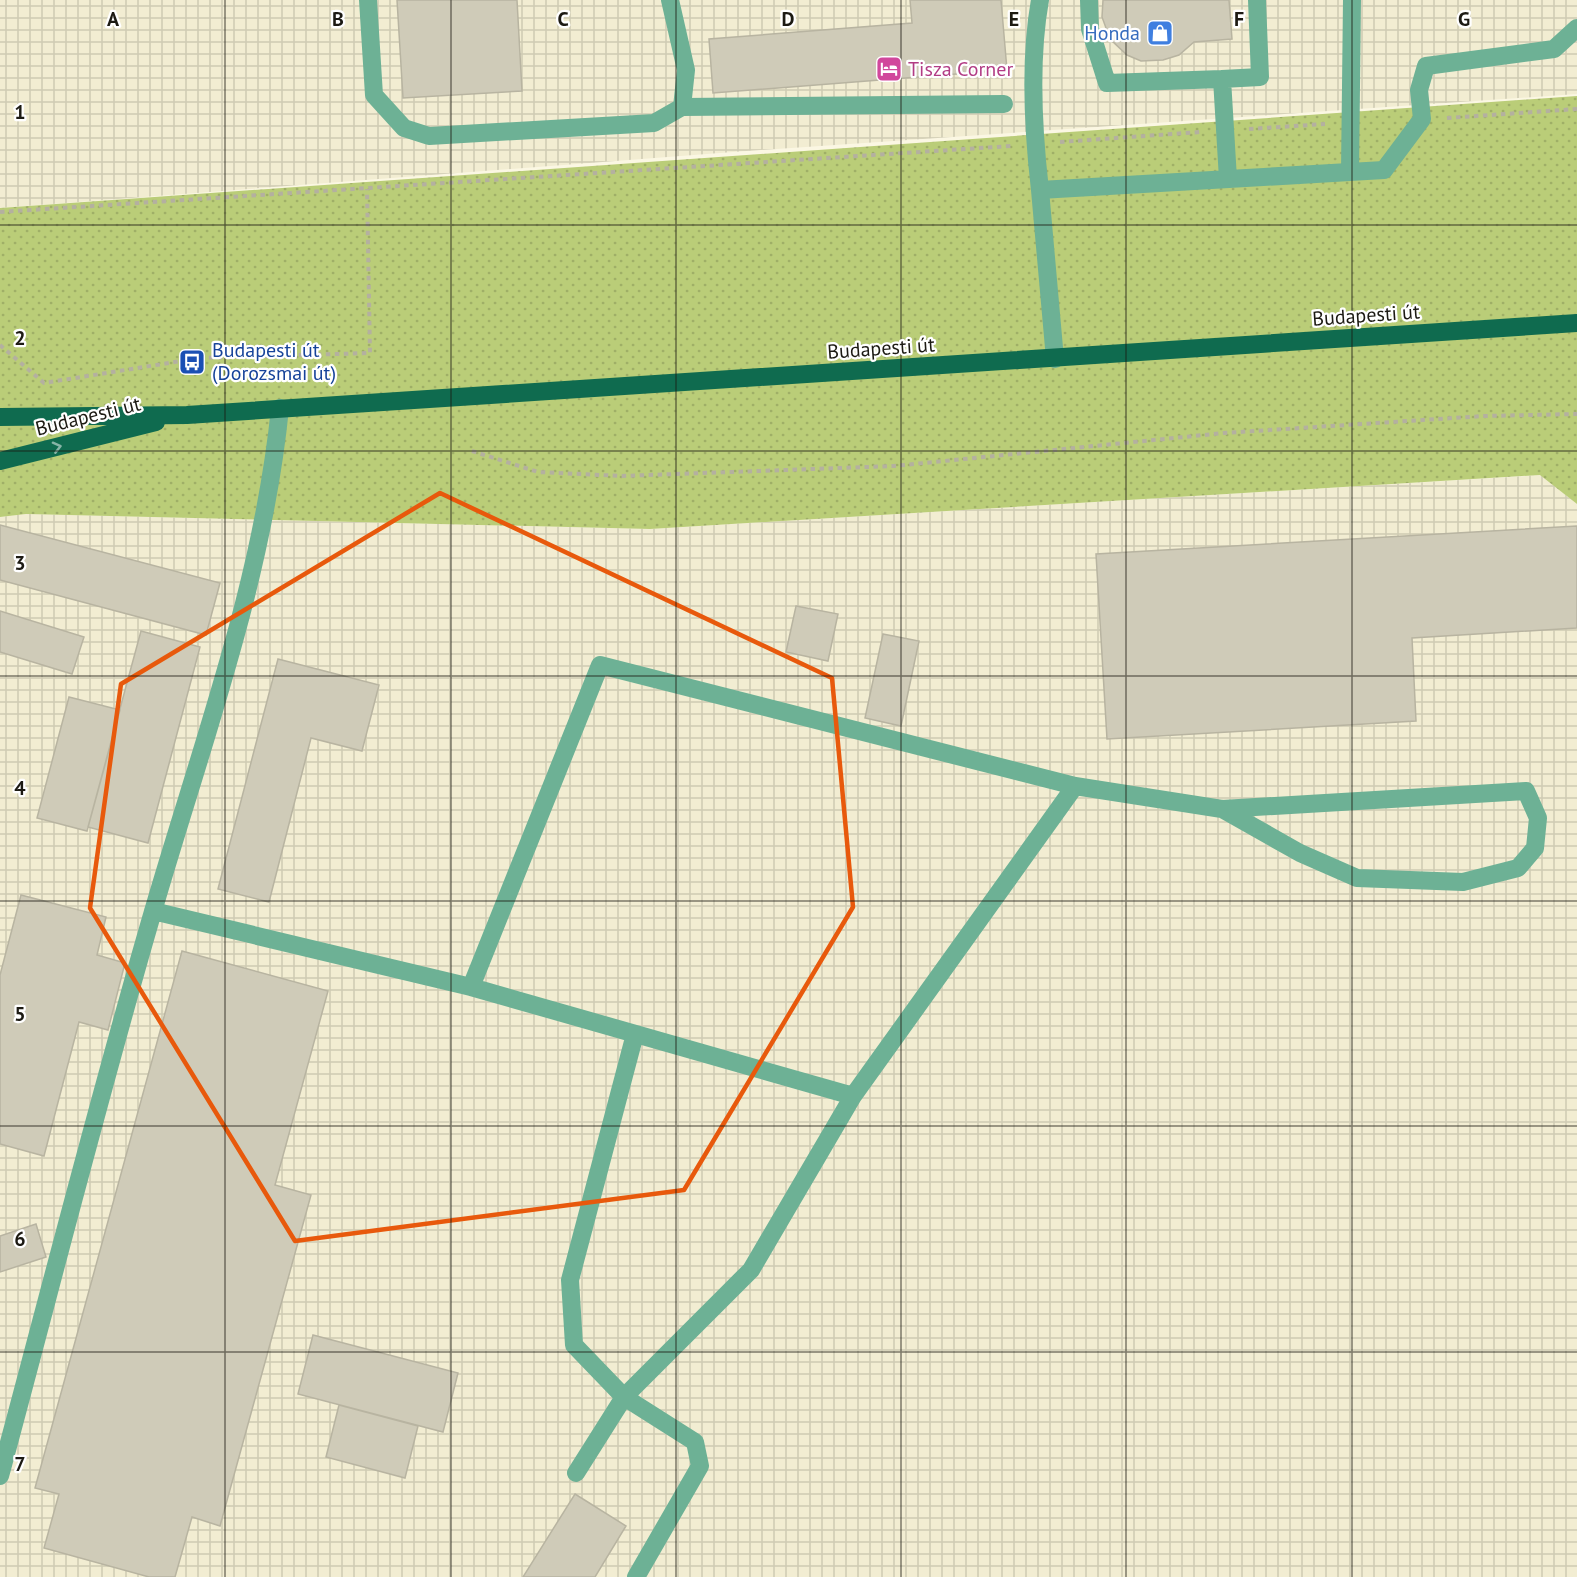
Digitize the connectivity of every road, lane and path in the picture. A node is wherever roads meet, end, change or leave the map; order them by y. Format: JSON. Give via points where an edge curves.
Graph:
{"nodes":[{"id":1,"x":368,"y":0,"type":"edge"},
{"id":2,"x":670,"y":0,"type":"edge"},
{"id":3,"x":1040,"y":0,"type":"edge"},
{"id":4,"x":1089,"y":0,"type":"edge"},
{"id":5,"x":1257,"y":0,"type":"edge"},
{"id":6,"x":1352,"y":0,"type":"edge"},
{"id":7,"x":1577,"y":28,"type":"edge"},
{"id":8,"x":1222,"y":79,"type":"junction"},
{"id":9,"x":1004,"y":104,"type":"dead end"},
{"id":10,"x":682,"y":107,"type":"junction"},
{"id":11,"x":1577,"y":109,"type":"edge"},
{"id":12,"x":1422,"y":119,"type":"junction"},
{"id":13,"x":1351,"y":123,"type":"junction"},
{"id":14,"x":1224,"y":130,"type":"junction"},
{"id":15,"x":1035,"y":144,"type":"junction"},
{"id":16,"x":1350,"y":172,"type":"junction"},
{"id":17,"x":1228,"y":179,"type":"junction"},
{"id":18,"x":367,"y":189,"type":"junction"},
{"id":19,"x":1040,"y":190,"type":"junction"},
{"id":20,"x":0,"y":212,"type":"edge"},
{"id":21,"x":1577,"y":323,"type":"edge"},
{"id":22,"x":0,"y":345,"type":"edge"},
{"id":23,"x":1055,"y":359,"type":"junction"},
{"id":24,"x":280,"y":408,"type":"junction"},
{"id":25,"x":1577,"y":414,"type":"edge"},
{"id":26,"x":187,"y":415,"type":"junction"},
{"id":27,"x":0,"y":417,"type":"edge"},
{"id":28,"x":472,"y":451,"type":"dead end"},
{"id":29,"x":0,"y":461,"type":"edge"},
{"id":30,"x":1075,"y":786,"type":"junction"},
{"id":31,"x":1222,"y":809,"type":"junction"},
{"id":32,"x":153,"y":911,"type":"junction"},
{"id":33,"x":471,"y":987,"type":"junction"},
{"id":34,"x":635,"y":1034,"type":"junction"},
{"id":35,"x":852,"y":1096,"type":"junction"},
{"id":36,"x":624,"y":1396,"type":"junction"},
{"id":37,"x":576,"y":1473,"type":"dead end"},
{"id":38,"x":0,"y":1476,"type":"edge"},
{"id":39,"x":636,"y":1577,"type":"edge"}],
"edges":[{"from":1,"to":10,"type":"lane","via":[[374,95],[404,128],[429,136],[654,123]]},
{"from":2,"to":10,"type":"lane","via":[[686,70]]},
{"from":3,"to":15,"type":"lane","via":[[1036,23]]},
{"from":4,"to":8,"type":"lane","via":[[1090,29],[1107,82]]},
{"from":5,"to":8,"type":"lane","via":[[1260,77]]},
{"from":6,"to":13,"type":"lane"},
{"from":7,"to":12,"type":"lane","via":[[1554,49],[1426,66],[1419,90]]},
{"from":8,"to":14,"type":"lane"},
{"from":9,"to":10,"type":"lane"},
{"from":11,"to":12,"type":"path"},
{"from":12,"to":16,"type":"lane","via":[[1384,170]]},
{"from":13,"to":14,"type":"path"},
{"from":13,"to":16,"type":"lane"},
{"from":14,"to":15,"type":"path"},
{"from":14,"to":17,"type":"lane"},
{"from":15,"to":18,"type":"path"},
{"from":15,"to":19,"type":"lane"},
{"from":16,"to":17,"type":"lane"},
{"from":17,"to":19,"type":"lane"},
{"from":18,"to":20,"type":"path"},
{"from":18,"to":22,"type":"path","via":[[370,352],[200,358],[44,383]]},
{"from":19,"to":23,"type":"lane"},
{"from":21,"to":23,"type":"main road","name":"Budapesti út"},
{"from":23,"to":24,"type":"main road","name":"Budapesti út"},
{"from":24,"to":26,"type":"main road","name":"Budapesti út"},
{"from":24,"to":32,"type":"lane","via":[[273,473],[242,615]]},
{"from":25,"to":28,"type":"path","via":[[1484,416],[1224,433],[894,466],[622,476],[538,472]]},
{"from":26,"to":27,"type":"main road","name":"Budapesti út"},
{"from":29,"to":26,"type":"main road","name":"Budapesti út","one_way":true},
{"from":30,"to":31,"type":"lane"},
{"from":30,"to":33,"type":"lane","via":[[600,665]]},
{"from":30,"to":35,"type":"lane"},
{"from":31,"to":31,"type":"lane","via":[[1526,791],[1538,818],[1535,848],[1518,868],[1463,882],[1357,878],[1300,853]]},
{"from":32,"to":33,"type":"lane"},
{"from":32,"to":38,"type":"lane"},
{"from":33,"to":34,"type":"lane"},
{"from":34,"to":35,"type":"lane"},
{"from":34,"to":36,"type":"lane","via":[[570,1280],[574,1346]]},
{"from":35,"to":36,"type":"lane","via":[[751,1270]]},
{"from":36,"to":37,"type":"lane"},
{"from":36,"to":39,"type":"lane","via":[[695,1442],[700,1466]]}]}
